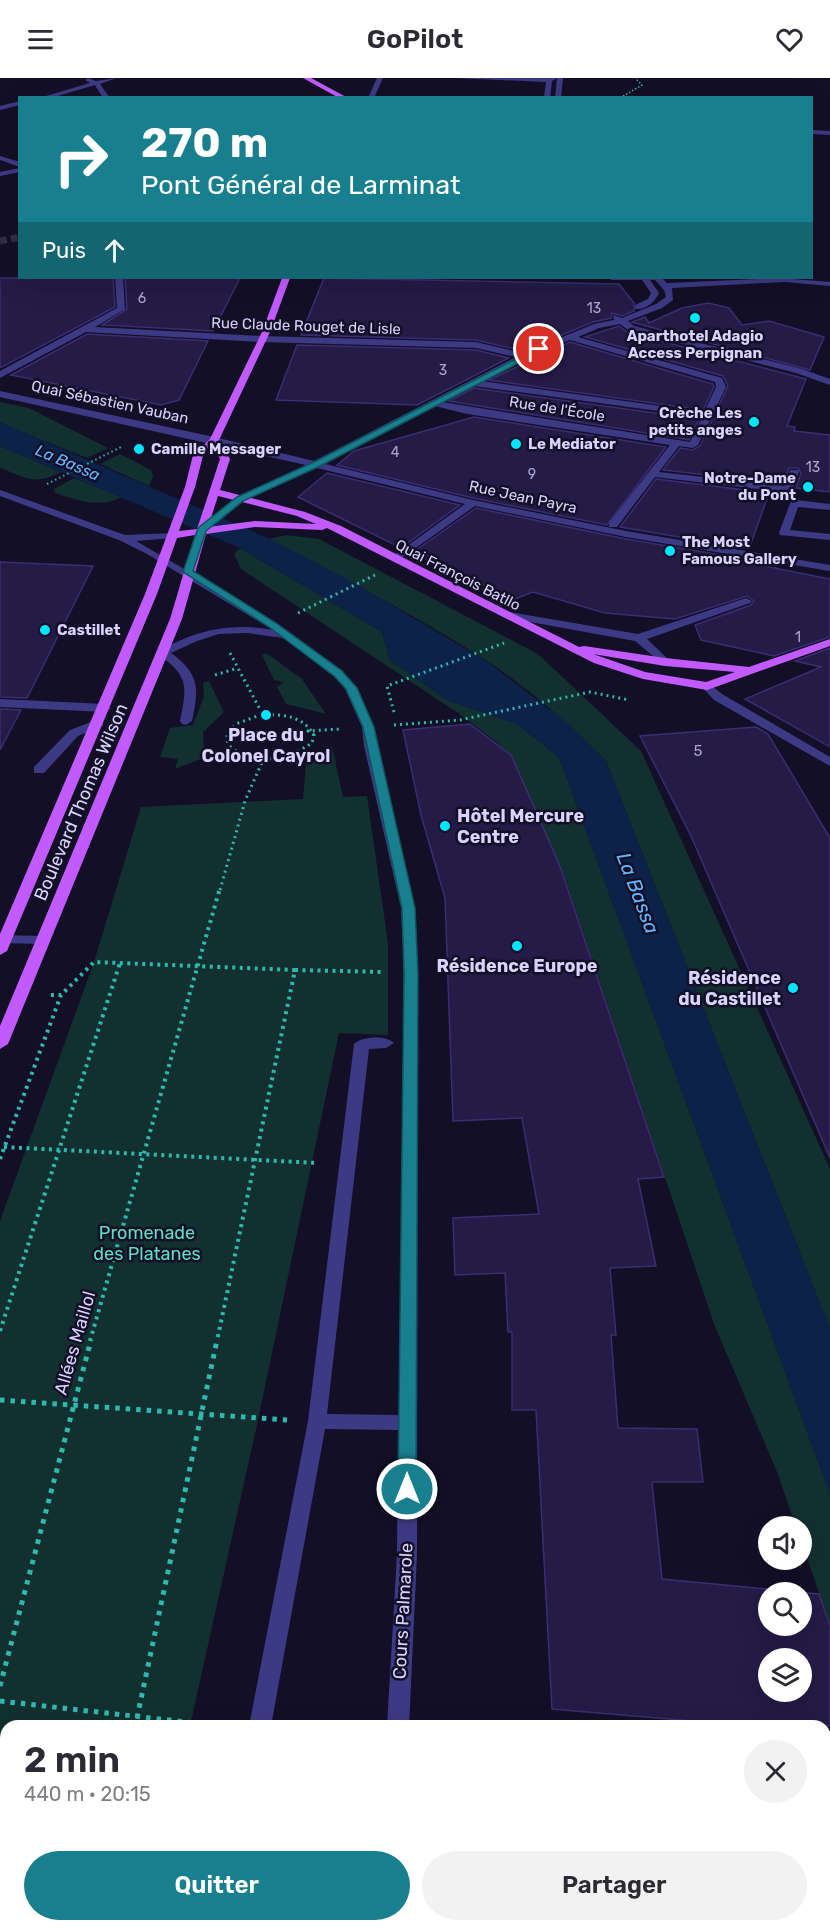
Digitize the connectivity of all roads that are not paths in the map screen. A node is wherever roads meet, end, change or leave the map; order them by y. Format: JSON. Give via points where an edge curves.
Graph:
{"nodes":[{"id":1,"x":81,"y":78,"type":"edge"},
{"id":2,"x":114,"y":78,"type":"edge"},
{"id":3,"x":306,"y":78,"type":"edge"},
{"id":4,"x":380,"y":78,"type":"edge"},
{"id":5,"x":458,"y":78,"type":"edge"},
{"id":6,"x":560,"y":78,"type":"edge"},
{"id":7,"x":551,"y":79,"type":"edge"},
{"id":8,"x":96,"y":83,"type":"junction"},
{"id":9,"x":49,"y":96,"type":"edge"},
{"id":10,"x":106,"y":96,"type":"edge"},
{"id":11,"x":341,"y":96,"type":"edge"},
{"id":12,"x":372,"y":96,"type":"edge"},
{"id":13,"x":547,"y":96,"type":"edge"},
{"id":14,"x":558,"y":96,"type":"edge"},
{"id":15,"x":18,"y":104,"type":"edge"},
{"id":16,"x":0,"y":108,"type":"edge"},
{"id":17,"x":813,"y":132,"type":"edge"},
{"id":18,"x":830,"y":133,"type":"edge"},
{"id":19,"x":0,"y":158,"type":"edge"},
{"id":20,"x":18,"y":164,"type":"edge"},
{"id":21,"x":18,"y":170,"type":"edge"},
{"id":22,"x":0,"y":174,"type":"edge"},
{"id":23,"x":118,"y":279,"type":"edge"},
{"id":24,"x":286,"y":279,"type":"edge"},
{"id":25,"x":646,"y":279,"type":"edge"},
{"id":26,"x":659,"y":279,"type":"edge"},
{"id":27,"x":784,"y":279,"type":"edge"},
{"id":28,"x":830,"y":284,"type":"edge"},
{"id":29,"x":665,"y":286,"type":"junction"},
{"id":30,"x":621,"y":321,"type":"junction"},
{"id":31,"x":86,"y":329,"type":"junction"},
{"id":32,"x":568,"y":337,"type":"junction"},
{"id":33,"x":261,"y":339,"type":"junction"},
{"id":34,"x":524,"y":356,"type":"junction"},
{"id":35,"x":799,"y":372,"type":"junction"},
{"id":36,"x":0,"y":375,"type":"edge"},
{"id":37,"x":830,"y":375,"type":"edge"},
{"id":38,"x":473,"y":382,"type":"junction"},
{"id":39,"x":830,"y":382,"type":"edge"},
{"id":40,"x":0,"y":394,"type":"edge"},
{"id":41,"x":433,"y":403,"type":"junction"},
{"id":42,"x":709,"y":415,"type":"junction"},
{"id":43,"x":214,"y":440,"type":"junction"},
{"id":44,"x":676,"y":443,"type":"junction"},
{"id":45,"x":317,"y":464,"type":"junction"},
{"id":46,"x":794,"y":472,"type":"dead end"},
{"id":47,"x":652,"y":474,"type":"junction"},
{"id":48,"x":788,"y":489,"type":"junction"},
{"id":49,"x":214,"y":492,"type":"junction"},
{"id":50,"x":0,"y":493,"type":"edge"},
{"id":51,"x":237,"y":501,"type":"junction"},
{"id":52,"x":473,"y":503,"type":"junction"},
{"id":53,"x":794,"y":503,"type":"junction"},
{"id":54,"x":830,"y":507,"type":"edge"},
{"id":55,"x":194,"y":508,"type":"junction"},
{"id":56,"x":613,"y":525,"type":"dead end"},
{"id":57,"x":337,"y":528,"type":"junction"},
{"id":58,"x":202,"y":530,"type":"junction"},
{"id":59,"x":172,"y":535,"type":"junction"},
{"id":60,"x":830,"y":537,"type":"edge"},
{"id":61,"x":123,"y":538,"type":"junction"},
{"id":62,"x":163,"y":557,"type":"junction"},
{"id":63,"x":396,"y":559,"type":"junction"},
{"id":64,"x":830,"y":568,"type":"edge"},
{"id":65,"x":188,"y":571,"type":"junction"},
{"id":66,"x":746,"y":601,"type":"dead end"},
{"id":67,"x":499,"y":614,"type":"junction"},
{"id":68,"x":285,"y":636,"type":"junction"},
{"id":69,"x":639,"y":638,"type":"junction"},
{"id":70,"x":830,"y":642,"type":"edge"},
{"id":71,"x":566,"y":646,"type":"junction"},
{"id":72,"x":163,"y":653,"type":"junction"},
{"id":73,"x":665,"y":662,"type":"junction"},
{"id":74,"x":750,"y":670,"type":"junction"},
{"id":75,"x":707,"y":686,"type":"junction"},
{"id":76,"x":0,"y":703,"type":"edge"},
{"id":77,"x":105,"y":708,"type":"junction"},
{"id":78,"x":186,"y":721,"type":"dead end"},
{"id":79,"x":99,"y":723,"type":"junction"},
{"id":80,"x":830,"y":762,"type":"edge"},
{"id":81,"x":39,"y":770,"type":"dead end"},
{"id":82,"x":43,"y":940,"type":"junction"},
{"id":83,"x":2,"y":943,"type":"edge"},
{"id":84,"x":386,"y":1043,"type":"dead end"},
{"id":85,"x":0,"y":1044,"type":"edge"},
{"id":86,"x":317,"y":1421,"type":"junction"},
{"id":87,"x":407,"y":1423,"type":"junction"},
{"id":88,"x":261,"y":1720,"type":"edge"},
{"id":89,"x":398,"y":1720,"type":"edge"}],
"edges":[{"from":1,"to":8,"type":"street"},
{"from":2,"to":8,"type":"street"},
{"from":3,"to":11,"type":"main road"},
{"from":4,"to":12,"type":"street"},
{"from":5,"to":7,"type":"street"},
{"from":6,"to":14,"type":"street"},
{"from":7,"to":13,"type":"street"},
{"from":8,"to":9,"type":"street"},
{"from":8,"to":10,"type":"street"},
{"from":15,"to":16,"type":"street"},
{"from":17,"to":18,"type":"street"},
{"from":19,"to":20,"type":"street"},
{"from":21,"to":22,"type":"street"},
{"from":23,"to":31,"type":"street","via":[[121,309]]},
{"from":24,"to":33,"type":"main road"},
{"from":25,"to":30,"type":"street","via":[[655,293],[652,300],[615,316]]},
{"from":26,"to":29,"type":"street"},
{"from":27,"to":28,"type":"street"},
{"from":27,"to":29,"type":"street"},
{"from":29,"to":30,"type":"street","via":[[670,298]]},
{"from":30,"to":32,"type":"street"},
{"from":30,"to":35,"type":"street","via":[[631,328]]},
{"from":31,"to":33,"type":"street","name":"Rue Claude Rouget de Lisle"},
{"from":31,"to":36,"type":"street"},
{"from":32,"to":34,"type":"street"},
{"from":32,"to":42,"type":"street","via":[[714,377],[721,387]]},
{"from":33,"to":34,"type":"street","name":"Rue Claude Rouget de Lisle","via":[[476,345]]},
{"from":33,"to":43,"type":"main road"},
{"from":34,"to":38,"type":"street"},
{"from":35,"to":37,"type":"street"},
{"from":35,"to":39,"type":"street"},
{"from":38,"to":41,"type":"street"},
{"from":38,"to":42,"type":"street"},
{"from":40,"to":43,"type":"street","name":"Quai Sébastien Vauban"},
{"from":41,"to":44,"type":"street","name":"Rue de l'École"},
{"from":41,"to":45,"type":"street"},
{"from":42,"to":44,"type":"street","via":[[693,445]]},
{"from":43,"to":45,"type":"street","name":"Rue Jean Payra"},
{"from":43,"to":49,"type":"main road","via":[[225,459]]},
{"from":43,"to":55,"type":"main road","via":[[198,455]]},
{"from":44,"to":47,"type":"street"},
{"from":45,"to":51,"type":"street"},
{"from":45,"to":52,"type":"street","name":"Rue Jean Payra"},
{"from":46,"to":48,"type":"street"},
{"from":47,"to":48,"type":"street"},
{"from":47,"to":56,"type":"street"},
{"from":48,"to":53,"type":"street"},
{"from":49,"to":51,"type":"main road","name":"Quai François Batllo"},
{"from":49,"to":55,"type":"main road"},
{"from":50,"to":61,"type":"street","name":"Cours Palmarole"},
{"from":51,"to":55,"type":"main road"},
{"from":51,"to":57,"type":"main road","name":"Quai François Batllo","via":[[253,501]]},
{"from":51,"to":58,"type":"street"},
{"from":52,"to":63,"type":"street"},
{"from":52,"to":64,"type":"street","name":"Rue Jean Payra","via":[[626,534]]},
{"from":53,"to":54,"type":"street"},
{"from":53,"to":60,"type":"street","via":[[784,533]]},
{"from":55,"to":58,"type":"main road","name":"Boulevard Thomas Wilson"},
{"from":55,"to":59,"type":"main road","name":"Boulevard Thomas Wilson"},
{"from":57,"to":58,"type":"main road","name":"Quai François Batllo","via":[[255,524]]},
{"from":57,"to":63,"type":"main road","name":"Quai François Batllo"},
{"from":58,"to":59,"type":"main road","name":"Quai François Batllo"},
{"from":58,"to":65,"type":"main road","name":"Boulevard Thomas Wilson"},
{"from":59,"to":61,"type":"street"},
{"from":59,"to":62,"type":"main road","name":"Boulevard Thomas Wilson"},
{"from":61,"to":62,"type":"street","name":"Cours Palmarole"},
{"from":62,"to":65,"type":"street","name":"Cours Palmarole"},
{"from":62,"to":77,"type":"main road","name":"Boulevard Thomas Wilson"},
{"from":63,"to":67,"type":"main road","name":"Quai François Batllo"},
{"from":65,"to":68,"type":"street","name":"Cours Palmarole"},
{"from":65,"to":72,"type":"main road","name":"Boulevard Thomas Wilson","via":[[180,608]]},
{"from":66,"to":69,"type":"street"},
{"from":67,"to":69,"type":"street"},
{"from":67,"to":71,"type":"main road","name":"Quai François Batllo"},
{"from":68,"to":72,"type":"street","name":"Cours Palmarole","via":[[253,629],[217,629]]},
{"from":68,"to":87,"type":"street","name":"Cours Palmarole","via":[[338,673],[351,688],[368,727],[408,908],[411,973]]},
{"from":69,"to":73,"type":"street"},
{"from":70,"to":74,"type":"main road"},
{"from":71,"to":73,"type":"main road","name":"Quai François Batllo"},
{"from":71,"to":75,"type":"main road","name":"Quai François Batllo","via":[[643,675]]},
{"from":72,"to":78,"type":"street","via":[[180,664],[192,682]]},
{"from":72,"to":82,"type":"main road","name":"Boulevard Thomas Wilson"},
{"from":73,"to":74,"type":"main road","name":"Quai François Batllo"},
{"from":74,"to":75,"type":"main road"},
{"from":75,"to":80,"type":"street","via":[[718,697]]},
{"from":76,"to":77,"type":"street"},
{"from":77,"to":79,"type":"main road","name":"Boulevard Thomas Wilson"},
{"from":79,"to":81,"type":"street","via":[[74,733]]},
{"from":79,"to":83,"type":"main road","name":"Boulevard Thomas Wilson"},
{"from":82,"to":83,"type":"street"},
{"from":82,"to":85,"type":"main road","name":"Boulevard Thomas Wilson"},
{"from":84,"to":86,"type":"street","via":[[362,1044]]},
{"from":86,"to":87,"type":"street"},
{"from":86,"to":88,"type":"street"},
{"from":87,"to":89,"type":"street","name":"Cours Palmarole","via":[[407,1555]]}]}
